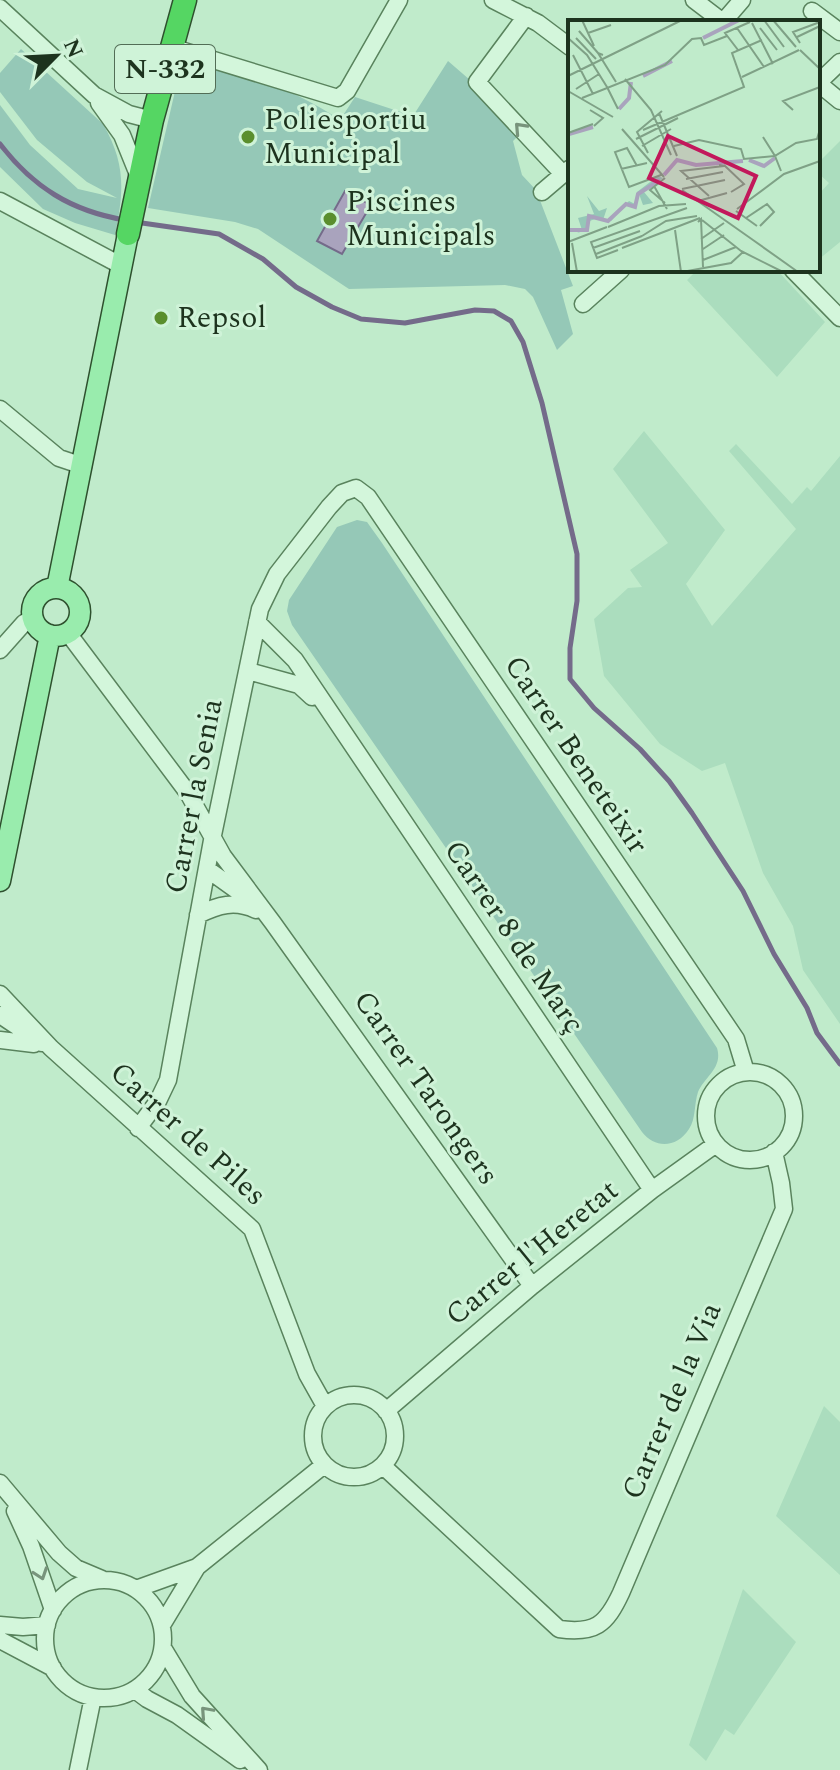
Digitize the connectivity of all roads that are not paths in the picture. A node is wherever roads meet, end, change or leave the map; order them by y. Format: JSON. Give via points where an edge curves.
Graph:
{"nodes":[{"id":1,"x":185,"y":0,"type":"edge"},
{"id":2,"x":399,"y":0,"type":"edge"},
{"id":3,"x":493,"y":0,"type":"edge"},
{"id":4,"x":694,"y":0,"type":"edge"},
{"id":5,"x":742,"y":0,"type":"edge"},
{"id":6,"x":0,"y":8,"type":"edge"},
{"id":7,"x":812,"y":11,"type":"dead end"},
{"id":8,"x":526,"y":16,"type":"junction"},
{"id":9,"x":725,"y":20,"type":"edge"},
{"id":10,"x":728,"y":20,"type":"edge"},
{"id":11,"x":840,"y":32,"type":"edge"},
{"id":12,"x":568,"y":46,"type":"edge"},
{"id":13,"x":171,"y":47,"type":"junction"},
{"id":14,"x":840,"y":62,"type":"edge"},
{"id":15,"x":820,"y":81,"type":"edge"},
{"id":16,"x":820,"y":85,"type":"edge"},
{"id":17,"x":94,"y":95,"type":"junction"},
{"id":18,"x":840,"y":101,"type":"edge"},
{"id":19,"x":116,"y":125,"type":"junction"},
{"id":20,"x":150,"y":130,"type":"junction"},
{"id":21,"x":566,"y":171,"type":"edge"},
{"id":22,"x":138,"y":187,"type":"junction"},
{"id":23,"x":542,"y":192,"type":"dead end"},
{"id":24,"x":0,"y":201,"type":"edge"},
{"id":25,"x":128,"y":234,"type":"joint"},
{"id":26,"x":122,"y":266,"type":"junction"},
{"id":27,"x":619,"y":272,"type":"edge"},
{"id":28,"x":795,"y":272,"type":"edge"},
{"id":29,"x":583,"y":304,"type":"dead end"},
{"id":30,"x":840,"y":318,"type":"edge"},
{"id":31,"x":0,"y":409,"type":"edge"},
{"id":32,"x":83,"y":466,"type":"junction"},
{"id":33,"x":342,"y":493,"type":"joint"},
{"id":34,"x":57,"y":588,"type":"junction"},
{"id":35,"x":33,"y":618,"type":"junction"},
{"id":36,"x":257,"y":622,"type":"junction"},
{"id":37,"x":59,"y":634,"type":"junction"},
{"id":38,"x":0,"y":650,"type":"edge"},
{"id":39,"x":248,"y":671,"type":"junction"},
{"id":40,"x":330,"y":715,"type":"junction"},
{"id":41,"x":213,"y":835,"type":"junction"},
{"id":42,"x":207,"y":869,"type":"junction"},
{"id":43,"x":0,"y":881,"type":"edge"},
{"id":44,"x":198,"y":915,"type":"junction"},
{"id":45,"x":273,"y":923,"type":"junction"},
{"id":46,"x":0,"y":994,"type":"edge"},
{"id":47,"x":0,"y":1015,"type":"edge"},
{"id":48,"x":0,"y":1040,"type":"edge"},
{"id":49,"x":51,"y":1048,"type":"junction"},
{"id":50,"x":746,"y":1072,"type":"junction"},
{"id":51,"x":138,"y":1128,"type":"junction"},
{"id":52,"x":716,"y":1144,"type":"junction"},
{"id":53,"x":774,"y":1152,"type":"junction"},
{"id":54,"x":652,"y":1190,"type":"junction"},
{"id":55,"x":532,"y":1286,"type":"junction"},
{"id":56,"x":325,"y":1406,"type":"junction"},
{"id":57,"x":386,"y":1411,"type":"junction"},
{"id":58,"x":324,"y":1465,"type":"junction"},
{"id":59,"x":383,"y":1466,"type":"junction"},
{"id":60,"x":2,"y":1485,"type":"edge"},
{"id":61,"x":197,"y":1567,"type":"junction"},
{"id":62,"x":103,"y":1579,"type":"junction"},
{"id":63,"x":136,"y":1589,"type":"junction"},
{"id":64,"x":50,"y":1617,"type":"junction"},
{"id":65,"x":0,"y":1625,"type":"edge"},
{"id":66,"x":162,"y":1625,"type":"junction"},
{"id":67,"x":0,"y":1640,"type":"edge"},
{"id":68,"x":163,"y":1648,"type":"junction"},
{"id":69,"x":53,"y":1668,"type":"junction"},
{"id":70,"x":135,"y":1690,"type":"junction"},
{"id":71,"x":93,"y":1697,"type":"junction"},
{"id":72,"x":78,"y":1770,"type":"edge"},
{"id":73,"x":256,"y":1770,"type":"edge"}],
"edges":[{"from":1,"to":13,"type":"highway","number":"N-332"},
{"from":2,"to":13,"type":"street","via":[[338,98]]},
{"from":3,"to":8,"type":"street"},
{"from":4,"to":9,"type":"street"},
{"from":5,"to":10,"type":"street"},
{"from":6,"to":17,"type":"street"},
{"from":7,"to":11,"type":"street"},
{"from":8,"to":12,"type":"street"},
{"from":21,"to":8,"type":"street","one_way":true,"via":[[477,82]]},
{"from":13,"to":20,"type":"highway","number":"N-332"},
{"from":14,"to":15,"type":"street"},
{"from":16,"to":18,"type":"street"},
{"from":17,"to":19,"type":"street"},
{"from":17,"to":20,"type":"street"},
{"from":19,"to":20,"type":"street","via":[[132,136]]},
{"from":19,"to":22,"type":"street","via":[[130,150]]},
{"from":20,"to":22,"type":"highway","number":"N-332"},
{"from":21,"to":23,"type":"street"},
{"from":22,"to":25,"type":"highway","number":"N-332"},
{"from":24,"to":26,"type":"street"},
{"from":25,"to":26,"type":"main road"},
{"from":26,"to":32,"type":"main road"},
{"from":27,"to":29,"type":"street"},
{"from":28,"to":30,"type":"street"},
{"from":31,"to":32,"type":"street","via":[[59,458]]},
{"from":32,"to":34,"type":"main road"},
{"from":33,"to":36,"type":"street","name":"Carrer la Senia","via":[[277,574]]},
{"from":33,"to":50,"type":"street","name":"Carrer Beneteixir","via":[[356,488],[368,497],[736,1039]]},
{"from":34,"to":35,"type":"main road","via":[[38,597]]},
{"from":34,"to":37,"type":"main road","via":[[70,593],[78,605],[77,622]]},
{"from":35,"to":37,"type":"main road","via":[[39,629]]},
{"from":35,"to":38,"type":"street"},
{"from":36,"to":39,"type":"street","name":"Carrer la Senia"},
{"from":36,"to":40,"type":"street","name":"Carrer 8 de Març","via":[[295,660]]},
{"from":37,"to":41,"type":"street","name":"Carrer Tarongers","via":[[188,793]]},
{"from":37,"to":43,"type":"main road"},
{"from":39,"to":40,"type":"street","name":"Carrer 8 de Març","via":[[299,685]]},
{"from":39,"to":41,"type":"street","name":"Carrer la Senia"},
{"from":40,"to":54,"type":"street","name":"Carrer 8 de Març"},
{"from":41,"to":42,"type":"street","name":"Carrer la Senia"},
{"from":41,"to":45,"type":"street","name":"Carrer Tarongers"},
{"from":42,"to":44,"type":"street","name":"Carrer la Senia"},
{"from":42,"to":45,"type":"street","name":"Carrer Tarongers","via":[[238,889]]},
{"from":44,"to":45,"type":"street","name":"Carrer Tarongers","via":[[241,903]]},
{"from":44,"to":51,"type":"street","name":"Carrer la Senia","via":[[168,1080]]},
{"from":45,"to":55,"type":"street","name":"Carrer Tarongers"},
{"from":46,"to":49,"type":"street","name":"Carrer de Piles"},
{"from":47,"to":49,"type":"street","name":"Carrer de Piles"},
{"from":48,"to":49,"type":"street"},
{"from":49,"to":51,"type":"street","name":"Carrer de Piles"},
{"from":50,"to":52,"type":"street","via":[[733,1075],[713,1093],[706,1119]]},
{"from":50,"to":53,"type":"street","via":[[771,1077],[789,1095],[791,1133]]},
{"from":51,"to":56,"type":"street","name":"Carrer de Piles","via":[[252,1229],[307,1374]]},
{"from":52,"to":53,"type":"street","via":[[737,1158],[763,1158]]},
{"from":52,"to":54,"type":"street","name":"Carrer l'Heretat"},
{"from":53,"to":59,"type":"street","name":"Carrer de la Via","via":[[784,1209],[621,1593],[600,1625],[559,1629]]},
{"from":54,"to":55,"type":"street","name":"Carrer l'Heretat"},
{"from":55,"to":57,"type":"street","name":"Carrer l'Heretat"},
{"from":56,"to":57,"type":"street","via":[[337,1398],[365,1396]]},
{"from":56,"to":58,"type":"street","via":[[312,1435]]},
{"from":57,"to":59,"type":"street","via":[[395,1440]]},
{"from":58,"to":59,"type":"street","via":[[346,1477],[372,1474]]},
{"from":58,"to":61,"type":"street"},
{"from":60,"to":62,"type":"street","via":[[59,1553],[76,1568]]},
{"from":60,"to":64,"type":"street","one_way":true,"via":[[31,1546]]},
{"from":61,"to":63,"type":"street"},
{"from":61,"to":66,"type":"street"},
{"from":62,"to":63,"type":"street"},
{"from":62,"to":64,"type":"street","via":[[74,1588]]},
{"from":63,"to":66,"type":"street","via":[[152,1604]]},
{"from":64,"to":65,"type":"street","via":[[23,1627]]},
{"from":64,"to":69,"type":"street","via":[[46,1647]]},
{"from":66,"to":68,"type":"street"},
{"from":67,"to":69,"type":"street"},
{"from":68,"to":70,"type":"street","via":[[154,1672]]},
{"from":73,"to":68,"type":"street","one_way":true,"via":[[192,1696]]},
{"from":69,"to":71,"type":"street","via":[[70,1687]]},
{"from":70,"to":71,"type":"street"},
{"from":70,"to":73,"type":"street"},
{"from":71,"to":72,"type":"street"}]}
